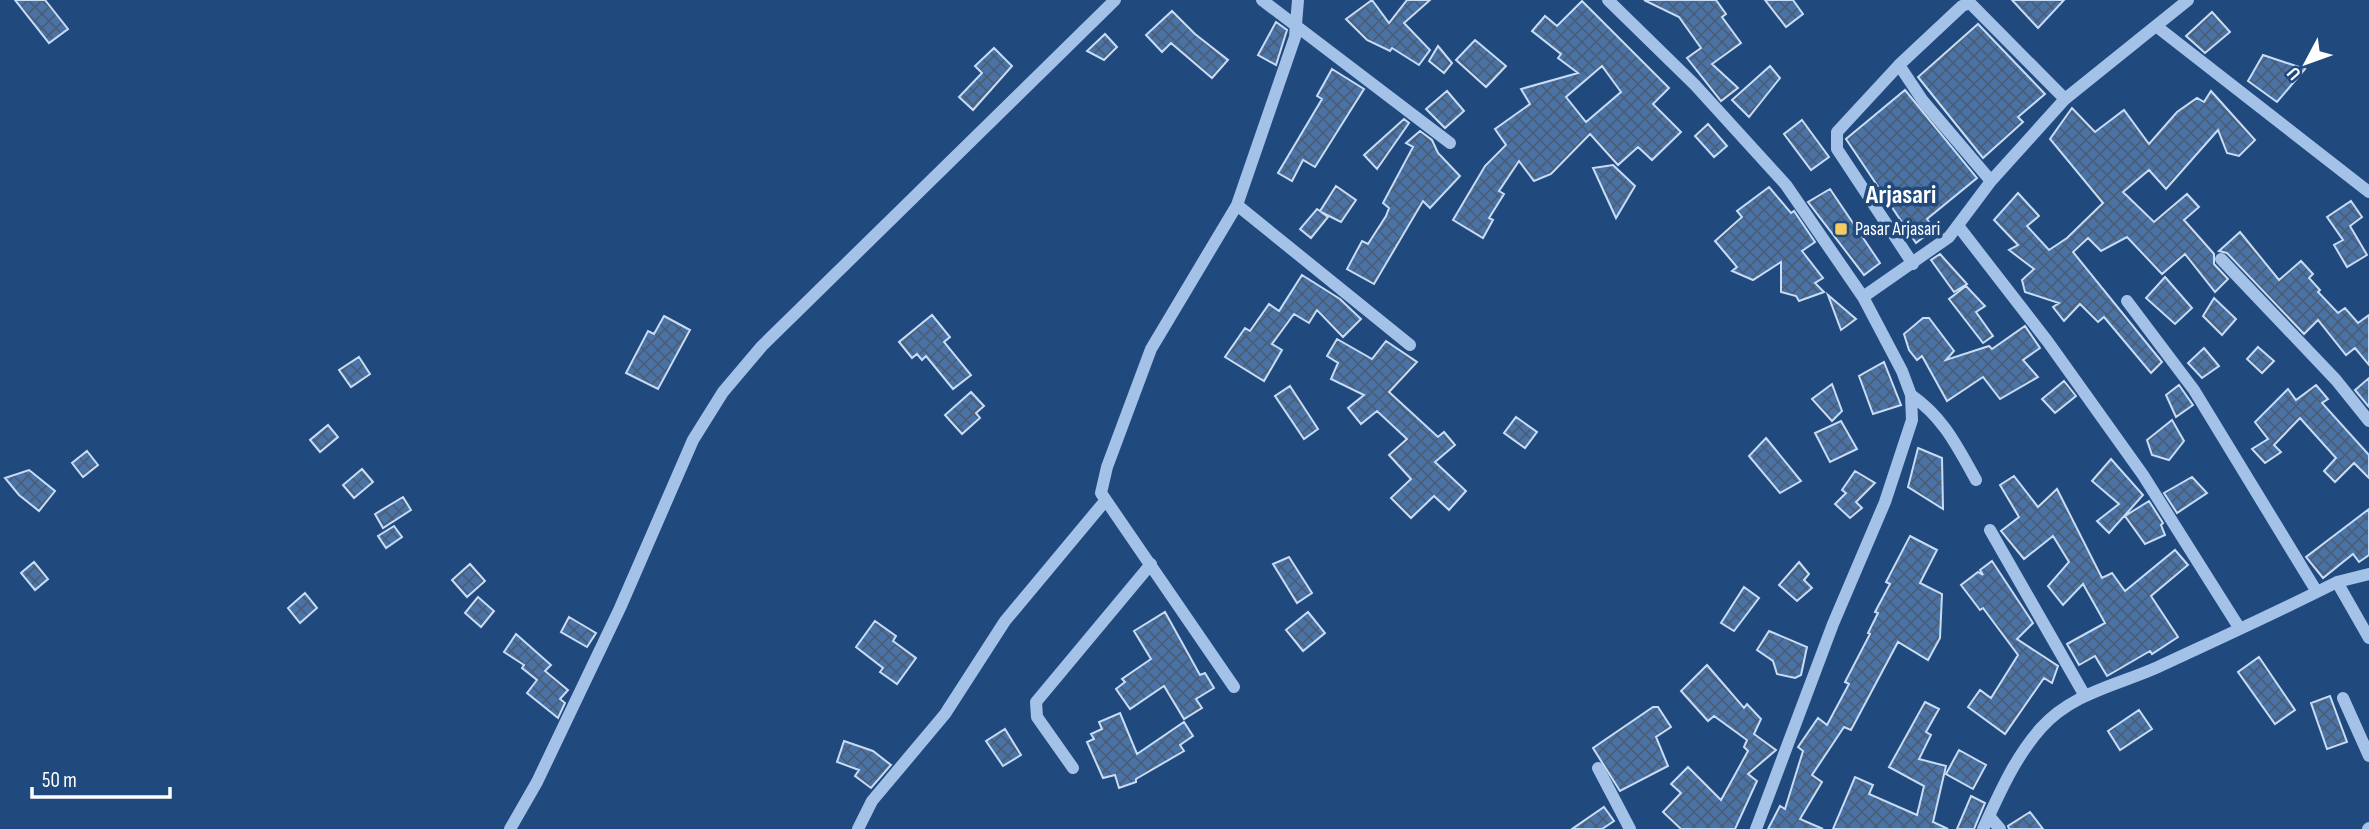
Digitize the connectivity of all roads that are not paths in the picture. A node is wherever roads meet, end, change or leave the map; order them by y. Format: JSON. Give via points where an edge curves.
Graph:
{"nodes":[{"id":1,"x":1115,"y":0,"type":"edge"},
{"id":2,"x":1262,"y":0,"type":"edge"},
{"id":3,"x":1298,"y":0,"type":"edge"},
{"id":4,"x":1608,"y":0,"type":"edge"},
{"id":5,"x":2188,"y":0,"type":"edge"},
{"id":6,"x":1297,"y":24,"type":"junction"},
{"id":7,"x":2156,"y":26,"type":"junction"},
{"id":8,"x":1899,"y":65,"type":"junction"},
{"id":9,"x":2065,"y":99,"type":"junction"},
{"id":10,"x":1450,"y":142,"type":"dead end"},
{"id":11,"x":1991,"y":181,"type":"junction"},
{"id":12,"x":2369,"y":192,"type":"edge"},
{"id":13,"x":1237,"y":205,"type":"junction"},
{"id":14,"x":1959,"y":227,"type":"junction"},
{"id":15,"x":2221,"y":259,"type":"dead end"},
{"id":16,"x":1913,"y":264,"type":"junction"},
{"id":17,"x":1863,"y":297,"type":"junction"},
{"id":18,"x":2127,"y":301,"type":"dead end"},
{"id":19,"x":1410,"y":345,"type":"dead end"},
{"id":20,"x":1911,"y":395,"type":"junction"},
{"id":21,"x":2369,"y":421,"type":"edge"},
{"id":22,"x":1976,"y":480,"type":"dead end"},
{"id":23,"x":1105,"y":501,"type":"junction"},
{"id":24,"x":1990,"y":530,"type":"dead end"},
{"id":25,"x":1151,"y":564,"type":"junction"},
{"id":26,"x":2369,"y":574,"type":"edge"},
{"id":27,"x":2337,"y":582,"type":"junction"},
{"id":28,"x":2317,"y":592,"type":"junction"},
{"id":29,"x":2241,"y":629,"type":"junction"},
{"id":30,"x":2369,"y":638,"type":"edge"},
{"id":31,"x":1234,"y":687,"type":"dead end"},
{"id":32,"x":2085,"y":696,"type":"junction"},
{"id":33,"x":2343,"y":698,"type":"dead end"},
{"id":34,"x":2369,"y":756,"type":"edge"},
{"id":35,"x":1073,"y":768,"type":"dead end"},
{"id":36,"x":1598,"y":768,"type":"dead end"},
{"id":37,"x":1989,"y":816,"type":"junction"},
{"id":38,"x":510,"y":829,"type":"edge"},
{"id":39,"x":858,"y":829,"type":"edge"},
{"id":40,"x":1630,"y":829,"type":"edge"},
{"id":41,"x":1756,"y":829,"type":"edge"},
{"id":42,"x":1983,"y":829,"type":"edge"},
{"id":43,"x":2000,"y":829,"type":"edge"}],
"edges":[{"from":1,"to":38,"type":"street","via":[[762,346],[723,392],[694,440],[620,608]]},
{"from":2,"to":6,"type":"street"},
{"from":3,"to":6,"type":"street"},
{"from":4,"to":17,"type":"street","via":[[1695,85],[1786,185]]},
{"from":5,"to":7,"type":"street"},
{"from":6,"to":10,"type":"street"},
{"from":6,"to":13,"type":"street"},
{"from":7,"to":9,"type":"street"},
{"from":7,"to":12,"type":"street"},
{"from":8,"to":9,"type":"street","via":[[1970,3]]},
{"from":8,"to":11,"type":"street","via":[[1923,101]]},
{"from":8,"to":16,"type":"street","via":[[1837,132],[1836,141]]},
{"from":9,"to":11,"type":"street"},
{"from":11,"to":14,"type":"street"},
{"from":13,"to":19,"type":"street"},
{"from":13,"to":23,"type":"street","via":[[1151,349],[1105,474],[1101,493]]},
{"from":14,"to":16,"type":"street"},
{"from":14,"to":29,"type":"street","via":[[2143,475]]},
{"from":15,"to":21,"type":"street"},
{"from":16,"to":17,"type":"street"},
{"from":17,"to":20,"type":"street"},
{"from":18,"to":28,"type":"street","via":[[2194,390]]},
{"from":20,"to":22,"type":"street","via":[[1944,423]]},
{"from":20,"to":41,"type":"street","via":[[1912,420],[1885,502]]},
{"from":23,"to":25,"type":"street"},
{"from":23,"to":39,"type":"street","via":[[1005,621],[945,714],[872,801]]},
{"from":24,"to":32,"type":"street"},
{"from":25,"to":31,"type":"street"},
{"from":25,"to":35,"type":"street","via":[[1036,702],[1037,717]]},
{"from":26,"to":27,"type":"street"},
{"from":27,"to":28,"type":"street"},
{"from":27,"to":30,"type":"street"},
{"from":28,"to":29,"type":"street"},
{"from":29,"to":32,"type":"street"},
{"from":32,"to":37,"type":"street","via":[[2065,706],[2042,727]]},
{"from":33,"to":34,"type":"street"},
{"from":36,"to":40,"type":"street"},
{"from":37,"to":42,"type":"street"},
{"from":37,"to":43,"type":"street"}]}
